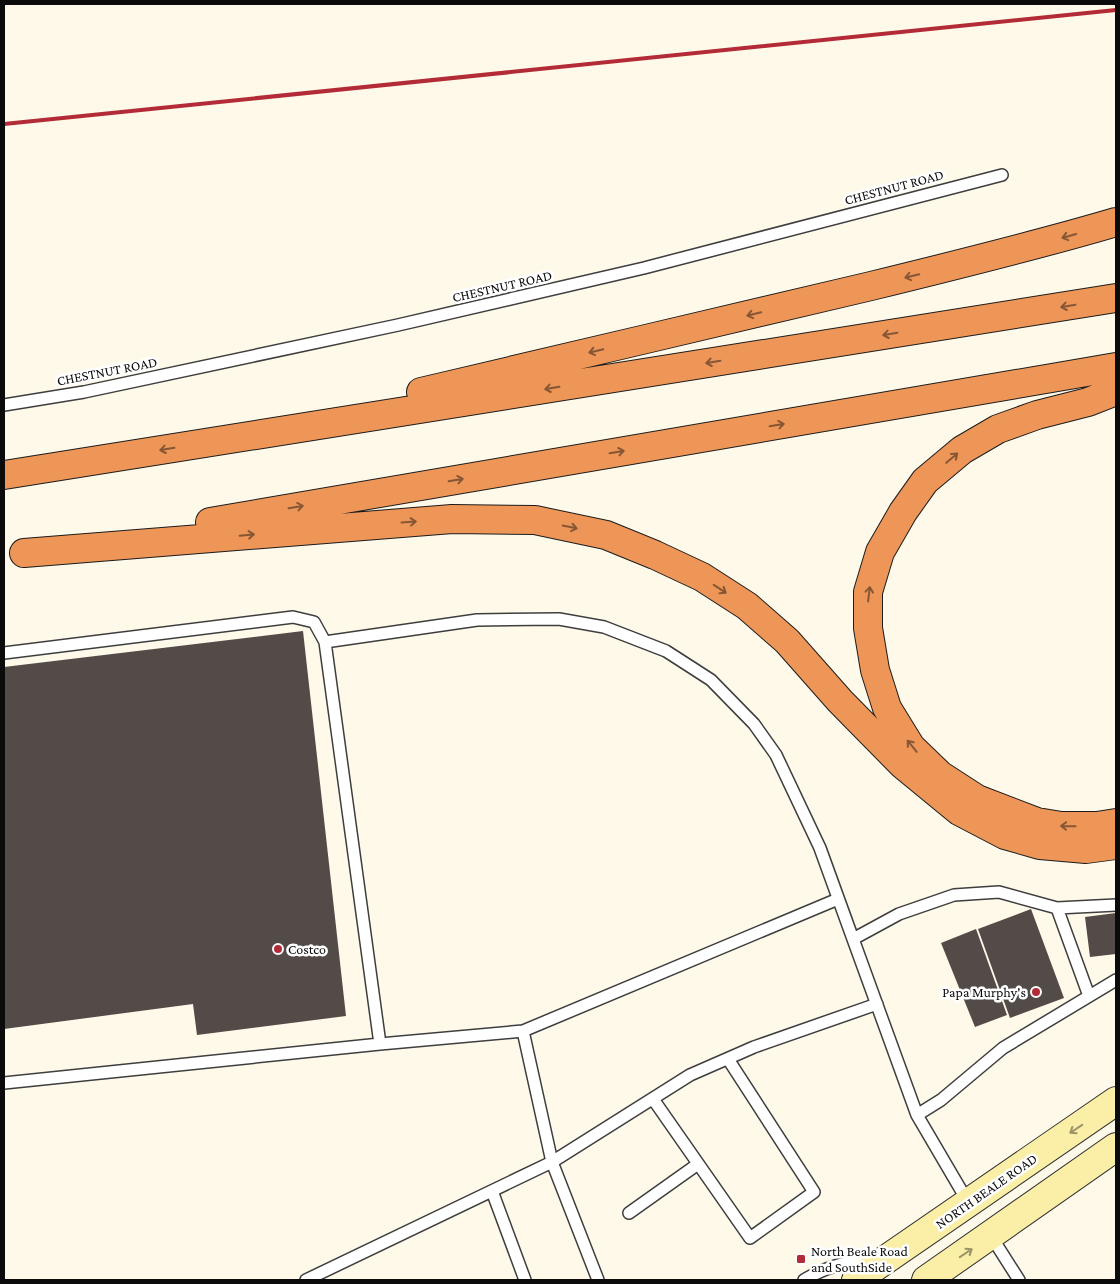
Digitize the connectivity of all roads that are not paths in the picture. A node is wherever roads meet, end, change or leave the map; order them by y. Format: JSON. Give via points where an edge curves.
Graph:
{"nodes":[{"id":1,"x":1002,"y":175,"type":"dead end"},
{"id":2,"x":1116,"y":222,"type":"edge"},
{"id":3,"x":1116,"y":298,"type":"edge"},
{"id":4,"x":1116,"y":367,"type":"edge"},
{"id":5,"x":1116,"y":391,"type":"edge"},
{"id":6,"x":4,"y":404,"type":"edge"},
{"id":7,"x":215,"y":442,"type":"junction"},
{"id":8,"x":4,"y":475,"type":"edge"},
{"id":9,"x":14,"y":555,"type":"edge"},
{"id":10,"x":325,"y":642,"type":"junction"},
{"id":11,"x":4,"y":653,"type":"edge"},
{"id":12,"x":1116,"y":823,"type":"edge"},
{"id":13,"x":1116,"y":845,"type":"edge"},
{"id":14,"x":838,"y":899,"type":"junction"},
{"id":15,"x":1116,"y":905,"type":"edge"},
{"id":16,"x":1057,"y":908,"type":"junction"},
{"id":17,"x":853,"y":939,"type":"junction"},
{"id":18,"x":1116,"y":980,"type":"edge"},
{"id":19,"x":1089,"y":996,"type":"junction"},
{"id":20,"x":877,"y":1004,"type":"junction"},
{"id":21,"x":523,"y":1031,"type":"junction"},
{"id":22,"x":380,"y":1044,"type":"junction"},
{"id":23,"x":728,"y":1058,"type":"junction"},
{"id":24,"x":4,"y":1083,"type":"edge"},
{"id":25,"x":653,"y":1098,"type":"junction"},
{"id":26,"x":1116,"y":1101,"type":"edge"},
{"id":27,"x":916,"y":1115,"type":"junction"},
{"id":28,"x":1116,"y":1147,"type":"edge"},
{"id":29,"x":552,"y":1162,"type":"junction"},
{"id":30,"x":698,"y":1164,"type":"junction"},
{"id":31,"x":492,"y":1191,"type":"junction"},
{"id":32,"x":968,"y":1202,"type":"junction"},
{"id":33,"x":629,"y":1213,"type":"dead end"},
{"id":34,"x":991,"y":1236,"type":"junction"},
{"id":35,"x":892,"y":1256,"type":"junction"},
{"id":36,"x":306,"y":1280,"type":"edge"},
{"id":37,"x":525,"y":1280,"type":"edge"},
{"id":38,"x":598,"y":1280,"type":"edge"},
{"id":39,"x":804,"y":1280,"type":"edge"},
{"id":40,"x":856,"y":1280,"type":"edge"},
{"id":41,"x":926,"y":1280,"type":"edge"},
{"id":42,"x":1019,"y":1280,"type":"edge"}],
"edges":[{"from":1,"to":6,"type":"lane","name":"CHESTNUT ROAD","via":[[644,268],[408,323],[84,392]]},
{"from":2,"to":7,"type":"highway","one_way":true,"via":[[701,327]]},
{"from":3,"to":7,"type":"highway","one_way":true},
{"from":9,"to":4,"type":"highway","one_way":true},
{"from":12,"to":5,"type":"highway","one_way":true,"via":[[1061,826],[1037,822],[976,799],[940,775],[911,747],[886,708],[874,670],[868,628],[868,592],[880,552],[925,481],[962,450],[998,429]]},
{"from":7,"to":8,"type":"highway","one_way":true},
{"from":9,"to":13,"type":"highway","one_way":true,"via":[[452,519],[535,520],[606,535],[702,577],[747,606],[787,640],[840,701],[903,765],[959,811],[1006,835],[1040,845],[1086,849]]},
{"from":10,"to":11,"type":"lane","via":[[314,622],[292,617]]},
{"from":10,"to":14,"type":"lane","via":[[477,620],[559,618],[604,627],[666,651],[711,680],[754,724],[776,755],[820,848]]},
{"from":10,"to":22,"type":"lane"},
{"from":14,"to":17,"type":"lane"},
{"from":14,"to":21,"type":"lane"},
{"from":15,"to":16,"type":"lane"},
{"from":16,"to":17,"type":"lane","via":[[999,892],[954,895],[899,914]]},
{"from":16,"to":19,"type":"lane"},
{"from":17,"to":20,"type":"lane"},
{"from":18,"to":19,"type":"lane"},
{"from":19,"to":27,"type":"lane","via":[[1004,1048],[941,1100]]},
{"from":20,"to":23,"type":"lane"},
{"from":20,"to":27,"type":"lane"},
{"from":21,"to":22,"type":"lane"},
{"from":21,"to":29,"type":"lane"},
{"from":22,"to":24,"type":"lane"},
{"from":23,"to":25,"type":"lane","via":[[690,1075]]},
{"from":23,"to":30,"type":"lane","via":[[814,1192],[750,1238]]},
{"from":25,"to":29,"type":"lane"},
{"from":25,"to":30,"type":"lane"},
{"from":26,"to":32,"type":"main road","name":"NORTH BEALE ROAD","one_way":true},
{"from":27,"to":32,"type":"lane"},
{"from":28,"to":34,"type":"main road"},
{"from":29,"to":31,"type":"lane"},
{"from":29,"to":38,"type":"lane"},
{"from":30,"to":33,"type":"lane"},
{"from":31,"to":36,"type":"lane"},
{"from":31,"to":37,"type":"lane"},
{"from":32,"to":35,"type":"main road","name":"NORTH BEALE ROAD"},
{"from":41,"to":34,"type":"main road","one_way":true},
{"from":34,"to":42,"type":"lane"},
{"from":35,"to":39,"type":"lane","via":[[827,1268]]},
{"from":35,"to":40,"type":"main road","name":"NORTH BEALE ROAD"}]}
